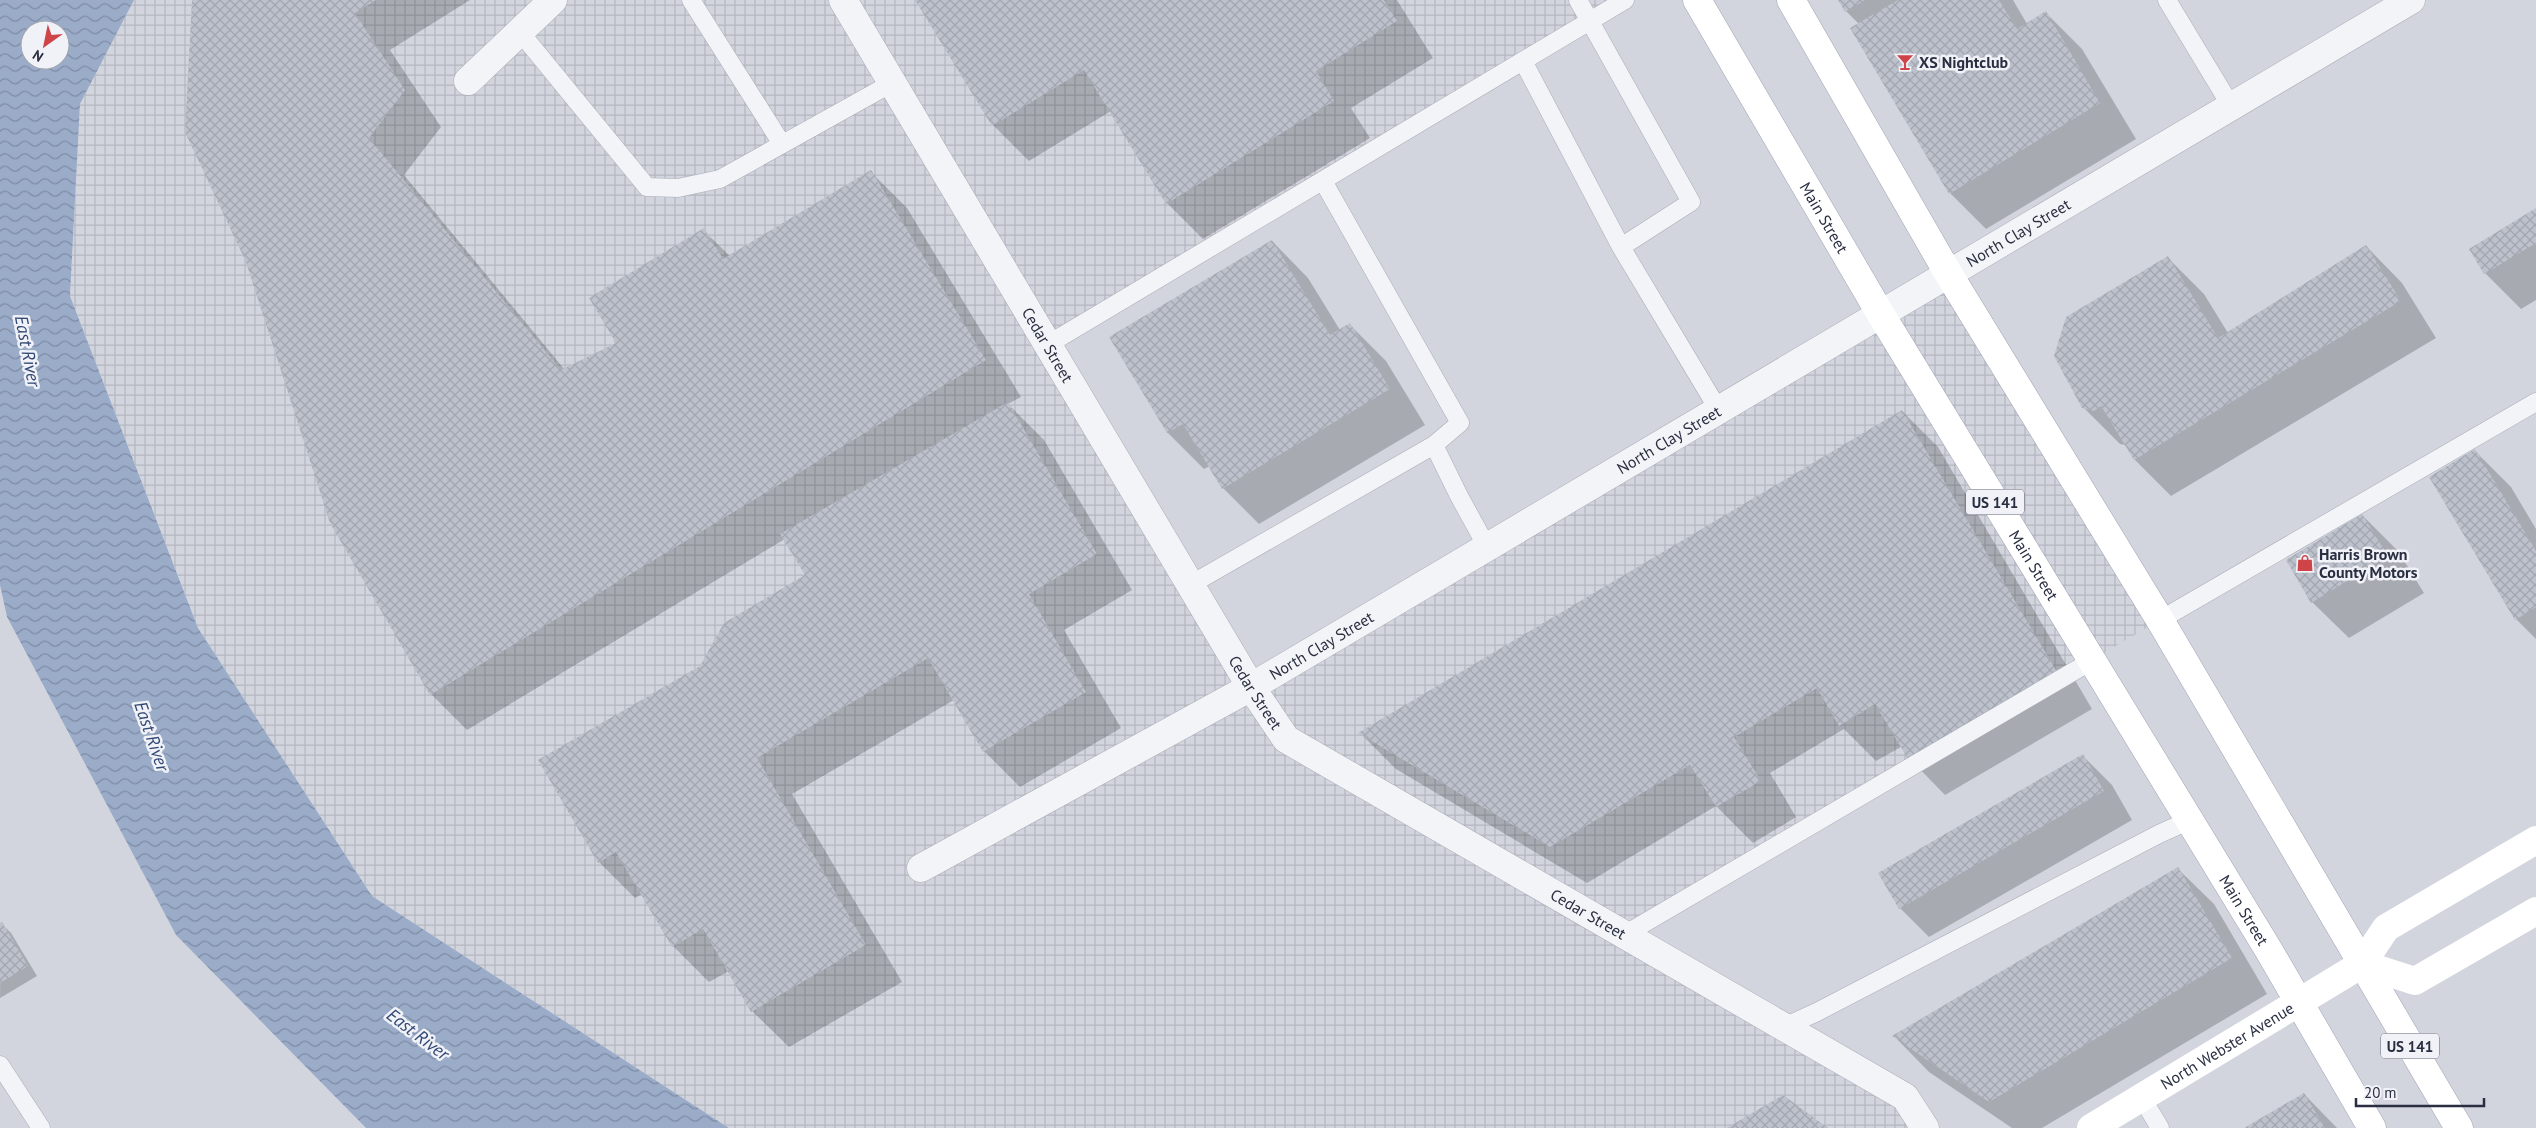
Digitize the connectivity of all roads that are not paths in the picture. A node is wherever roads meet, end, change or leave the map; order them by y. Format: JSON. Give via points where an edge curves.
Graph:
{"nodes":[{"id":1,"x":553,"y":0,"type":"edge"},
{"id":2,"x":691,"y":0,"type":"edge"},
{"id":3,"x":843,"y":0,"type":"edge"},
{"id":4,"x":1578,"y":0,"type":"edge"},
{"id":5,"x":1625,"y":0,"type":"edge"},
{"id":6,"x":1697,"y":0,"type":"edge"},
{"id":7,"x":1792,"y":0,"type":"edge"},
{"id":8,"x":2167,"y":0,"type":"edge"},
{"id":9,"x":2411,"y":0,"type":"edge"},
{"id":10,"x":1589,"y":22,"type":"junction"},
{"id":11,"x":520,"y":32,"type":"junction"},
{"id":12,"x":1524,"y":61,"type":"junction"},
{"id":13,"x":468,"y":81,"type":"dead end"},
{"id":14,"x":892,"y":83,"type":"junction"},
{"id":15,"x":2232,"y":106,"type":"junction"},
{"id":16,"x":782,"y":144,"type":"junction"},
{"id":17,"x":1323,"y":181,"type":"junction"},
{"id":18,"x":1621,"y":247,"type":"junction"},
{"id":19,"x":1948,"y":272,"type":"junction"},
{"id":20,"x":1880,"y":313,"type":"junction"},
{"id":21,"x":1047,"y":344,"type":"junction"},
{"id":22,"x":2536,"y":402,"type":"edge"},
{"id":23,"x":1718,"y":409,"type":"junction"},
{"id":24,"x":1434,"y":445,"type":"junction"},
{"id":25,"x":1487,"y":547,"type":"junction"},
{"id":26,"x":1190,"y":585,"type":"junction"},
{"id":27,"x":2160,"y":620,"type":"junction"},
{"id":28,"x":2092,"y":660,"type":"junction"},
{"id":29,"x":1251,"y":687,"type":"junction"},
{"id":30,"x":2190,"y":820,"type":"junction"},
{"id":31,"x":2536,"y":840,"type":"edge"},
{"id":32,"x":921,"y":868,"type":"dead end"},
{"id":33,"x":2536,"y":911,"type":"edge"},
{"id":34,"x":1624,"y":935,"type":"junction"},
{"id":35,"x":2362,"y":964,"type":"junction"},
{"id":36,"x":2299,"y":1000,"type":"junction"},
{"id":37,"x":1784,"y":1027,"type":"junction"},
{"id":38,"x":0,"y":1065,"type":"edge"},
{"id":39,"x":2142,"y":1098,"type":"junction"},
{"id":40,"x":41,"y":1128,"type":"edge"},
{"id":41,"x":1925,"y":1128,"type":"edge"},
{"id":42,"x":2091,"y":1128,"type":"edge"},
{"id":43,"x":2160,"y":1128,"type":"edge"},
{"id":44,"x":2372,"y":1128,"type":"edge"},
{"id":45,"x":2459,"y":1128,"type":"edge"}],
"edges":[{"from":1,"to":11,"type":"street"},
{"from":2,"to":16,"type":"lane"},
{"from":3,"to":14,"type":"street","name":"Cedar Street"},
{"from":4,"to":10,"type":"lane"},
{"from":5,"to":10,"type":"lane"},
{"from":6,"to":20,"type":"main road","name":"Main Street","number":"US 141"},
{"from":7,"to":19,"type":"main road","number":"US 141"},
{"from":8,"to":15,"type":"lane"},
{"from":9,"to":15,"type":"street","name":"North Clay Street"},
{"from":10,"to":12,"type":"lane"},
{"from":10,"to":18,"type":"lane","via":[[1691,202]]},
{"from":11,"to":13,"type":"street"},
{"from":11,"to":16,"type":"lane","via":[[647,187],[678,188],[720,179]]},
{"from":12,"to":17,"type":"lane"},
{"from":12,"to":18,"type":"lane"},
{"from":14,"to":16,"type":"lane"},
{"from":14,"to":21,"type":"street","name":"Cedar Street"},
{"from":15,"to":19,"type":"street","name":"North Clay Street"},
{"from":17,"to":21,"type":"lane"},
{"from":17,"to":24,"type":"lane","via":[[1460,423]]},
{"from":18,"to":23,"type":"lane"},
{"from":19,"to":20,"type":"street","name":"North Clay Street"},
{"from":19,"to":27,"type":"main road","number":"US 141"},
{"from":20,"to":23,"type":"street","name":"North Clay Street"},
{"from":20,"to":28,"type":"main road","name":"Main Street","number":"US 141"},
{"from":21,"to":26,"type":"street","name":"Cedar Street"},
{"from":22,"to":27,"type":"lane"},
{"from":23,"to":25,"type":"street","name":"North Clay Street"},
{"from":24,"to":25,"type":"lane"},
{"from":24,"to":26,"type":"lane"},
{"from":25,"to":29,"type":"street","name":"North Clay Street"},
{"from":26,"to":29,"type":"street","name":"Cedar Street"},
{"from":27,"to":35,"type":"main road","number":"US 141"},
{"from":28,"to":30,"type":"main road","name":"Main Street","number":"US 141"},
{"from":28,"to":34,"type":"lane"},
{"from":29,"to":32,"type":"street","name":"North Clay Street"},
{"from":29,"to":34,"type":"street","name":"Cedar Street","via":[[1286,739]]},
{"from":30,"to":36,"type":"main road","name":"Main Street","number":"US 141"},
{"from":30,"to":37,"type":"lane"},
{"from":31,"to":35,"type":"main road","name":"North Webster Avenue","via":[[2386,928]]},
{"from":33,"to":35,"type":"main road","via":[[2415,981]]},
{"from":34,"to":37,"type":"street","name":"Cedar Street"},
{"from":35,"to":36,"type":"main road","name":"North Webster Avenue"},
{"from":35,"to":45,"type":"main road","number":"US 141"},
{"from":36,"to":39,"type":"main road","name":"North Webster Avenue"},
{"from":36,"to":44,"type":"main road","name":"Main Street","number":"US 141"},
{"from":37,"to":41,"type":"street","name":"Cedar Street","via":[[1905,1097]]},
{"from":38,"to":40,"type":"lane"},
{"from":39,"to":42,"type":"main road","name":"North Webster Avenue"},
{"from":39,"to":43,"type":"lane"}]}
